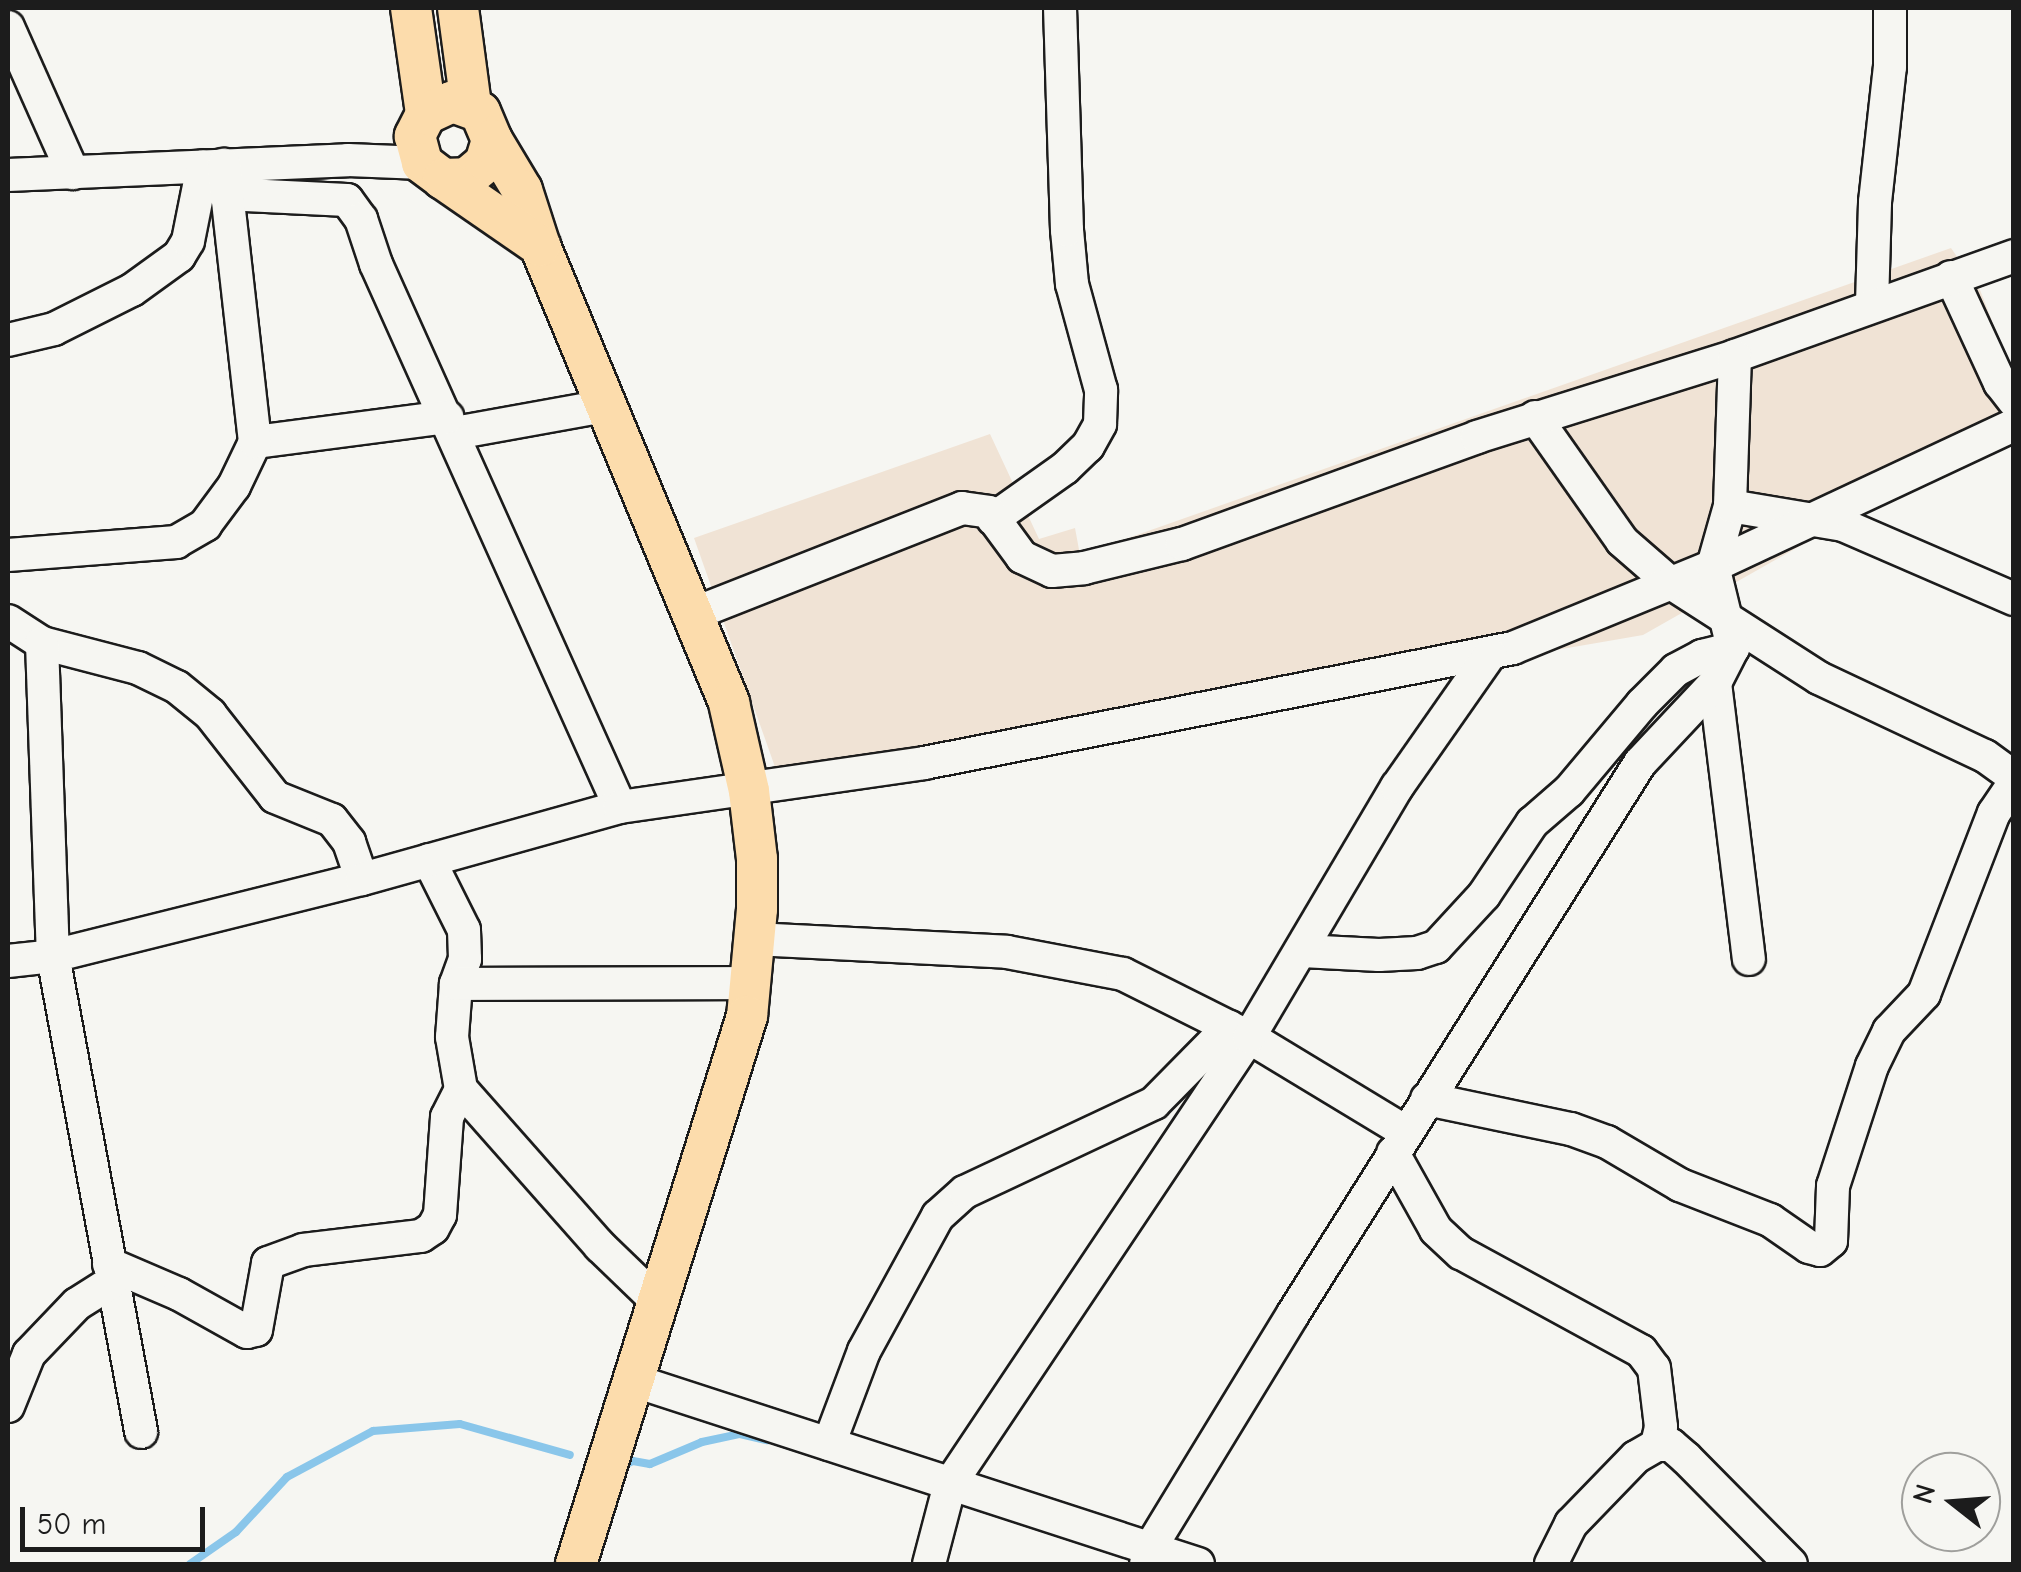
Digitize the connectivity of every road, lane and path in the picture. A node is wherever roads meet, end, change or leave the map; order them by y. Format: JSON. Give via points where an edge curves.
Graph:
{"nodes":[{"id":1,"x":411,"y":8,"type":"edge"},
{"id":2,"x":458,"y":8,"type":"edge"},
{"id":3,"x":1060,"y":8,"type":"edge"},
{"id":4,"x":1890,"y":8,"type":"edge"},
{"id":5,"x":8,"y":26,"type":"edge"},
{"id":6,"x":423,"y":118,"type":"junction"},
{"id":7,"x":482,"y":123,"type":"junction"},
{"id":8,"x":348,"y":160,"type":"junction"},
{"id":9,"x":433,"y":171,"type":"junction"},
{"id":10,"x":73,"y":173,"type":"junction"},
{"id":11,"x":8,"y":175,"type":"edge"},
{"id":12,"x":217,"y":175,"type":"junction"},
{"id":13,"x":540,"y":246,"type":"junction"},
{"id":14,"x":2014,"y":256,"type":"edge"},
{"id":15,"x":1951,"y":277,"type":"junction"},
{"id":16,"x":1872,"y":304,"type":"junction"},
{"id":17,"x":8,"y":340,"type":"edge"},
{"id":18,"x":1735,"y":356,"type":"junction"},
{"id":19,"x":2014,"y":401,"type":"edge"},
{"id":20,"x":605,"y":406,"type":"junction"},
{"id":21,"x":1535,"y":417,"type":"junction"},
{"id":22,"x":451,"y":425,"type":"junction"},
{"id":23,"x":2014,"y":426,"type":"edge"},
{"id":24,"x":254,"y":442,"type":"junction"},
{"id":25,"x":1730,"y":506,"type":"junction"},
{"id":26,"x":1812,"y":518,"type":"junction"},
{"id":27,"x":993,"y":519,"type":"junction"},
{"id":28,"x":8,"y":555,"type":"edge"},
{"id":29,"x":1713,"y":566,"type":"junction"},
{"id":30,"x":1668,"y":581,"type":"junction"},
{"id":31,"x":2014,"y":599,"type":"edge"},
{"id":32,"x":693,"y":614,"type":"junction"},
{"id":33,"x":8,"y":621,"type":"edge"},
{"id":34,"x":1731,"y":634,"type":"junction"},
{"id":35,"x":42,"y":643,"type":"junction"},
{"id":36,"x":1490,"y":654,"type":"junction"},
{"id":37,"x":1715,"y":684,"type":"junction"},
{"id":38,"x":2014,"y":780,"type":"edge"},
{"id":39,"x":749,"y":791,"type":"junction"},
{"id":40,"x":620,"y":807,"type":"junction"},
{"id":41,"x":429,"y":860,"type":"junction"},
{"id":42,"x":362,"y":879,"type":"junction"},
{"id":43,"x":754,"y":939,"type":"junction"},
{"id":44,"x":1302,"y":951,"type":"junction"},
{"id":45,"x":53,"y":956,"type":"junction"},
{"id":46,"x":1749,"y":959,"type":"dead end"},
{"id":47,"x":8,"y":961,"type":"edge"},
{"id":48,"x":751,"y":983,"type":"junction"},
{"id":49,"x":456,"y":984,"type":"junction"},
{"id":50,"x":1239,"y":1032,"type":"junction"},
{"id":51,"x":460,"y":1090,"type":"junction"},
{"id":52,"x":1427,"y":1099,"type":"junction"},
{"id":53,"x":1400,"y":1143,"type":"junction"},
{"id":54,"x":111,"y":1273,"type":"junction"},
{"id":55,"x":660,"y":1304,"type":"junction"},
{"id":56,"x":636,"y":1381,"type":"junction"},
{"id":57,"x":8,"y":1406,"type":"edge"},
{"id":58,"x":140,"y":1432,"type":"dead end"},
{"id":59,"x":830,"y":1444,"type":"junction"},
{"id":60,"x":1657,"y":1445,"type":"junction"},
{"id":61,"x":950,"y":1484,"type":"junction"},
{"id":62,"x":1148,"y":1558,"type":"edge"},
{"id":63,"x":576,"y":1564,"type":"edge"},
{"id":64,"x":929,"y":1564,"type":"edge"},
{"id":65,"x":1198,"y":1564,"type":"edge"},
{"id":66,"x":1551,"y":1564,"type":"edge"},
{"id":67,"x":1791,"y":1564,"type":"edge"}],
"edges":[{"from":1,"to":6,"type":"main road"},
{"from":2,"to":7,"type":"main road"},
{"from":3,"to":27,"type":"street","via":[[1072,284],[1101,390],[1100,424],[1065,468]]},
{"from":4,"to":16,"type":"street"},
{"from":5,"to":10,"type":"street"},
{"from":6,"to":7,"type":"main road","via":[[452,102]]},
{"from":6,"to":8,"type":"street"},
{"from":6,"to":9,"type":"main road","via":[[415,136]]},
{"from":7,"to":9,"type":"main road","via":[[486,162],[467,178]]},
{"from":7,"to":13,"type":"main road","via":[[522,190]]},
{"from":8,"to":9,"type":"street"},
{"from":8,"to":12,"type":"street"},
{"from":9,"to":13,"type":"main road"},
{"from":10,"to":11,"type":"street"},
{"from":10,"to":12,"type":"street"},
{"from":12,"to":17,"type":"street","via":[[180,256],[132,290],[54,329]]},
{"from":12,"to":22,"type":"street","via":[[347,200]]},
{"from":12,"to":24,"type":"street"},
{"from":13,"to":20,"type":"main road"},
{"from":14,"to":15,"type":"street"},
{"from":15,"to":16,"type":"street"},
{"from":15,"to":19,"type":"street"},
{"from":16,"to":18,"type":"street"},
{"from":18,"to":21,"type":"street"},
{"from":18,"to":25,"type":"street"},
{"from":20,"to":22,"type":"street"},
{"from":20,"to":32,"type":"main road"},
{"from":21,"to":27,"type":"street","via":[[1182,544],[1084,568],[1052,571],[1022,558]]},
{"from":21,"to":30,"type":"street","via":[[1622,541]]},
{"from":22,"to":24,"type":"street"},
{"from":22,"to":40,"type":"street"},
{"from":23,"to":26,"type":"street"},
{"from":24,"to":28,"type":"street","via":[[206,524],[176,542]]},
{"from":25,"to":26,"type":"street"},
{"from":25,"to":29,"type":"street"},
{"from":26,"to":29,"type":"street"},
{"from":26,"to":31,"type":"street","via":[[1843,525]]},
{"from":27,"to":32,"type":"street","via":[[978,507],[962,508]]},
{"from":29,"to":30,"type":"street"},
{"from":29,"to":34,"type":"street"},
{"from":30,"to":34,"type":"street"},
{"from":30,"to":36,"type":"street"},
{"from":32,"to":39,"type":"main road","via":[[729,703]]},
{"from":33,"to":35,"type":"street"},
{"from":34,"to":37,"type":"street"},
{"from":34,"to":38,"type":"street","via":[[1985,756]]},
{"from":34,"to":44,"type":"street","via":[[1676,670],[1532,823],[1484,894],[1436,947],[1379,955]]},
{"from":35,"to":42,"type":"street","via":[[138,668],[177,687],[210,714],[276,796],[332,820],[349,842]]},
{"from":35,"to":45,"type":"street"},
{"from":36,"to":39,"type":"street"},
{"from":36,"to":44,"type":"street","via":[[1396,787]]},
{"from":37,"to":46,"type":"street"},
{"from":37,"to":52,"type":"street","via":[[1640,763]]},
{"from":38,"to":52,"type":"street","via":[[1994,813],[1924,994],[1889,1031],[1872,1066],[1833,1186],[1831,1241],[1820,1250],[1770,1220],[1680,1185],[1607,1142]]},
{"from":39,"to":40,"type":"street"},
{"from":39,"to":43,"type":"main road","via":[[757,859]]},
{"from":40,"to":41,"type":"street"},
{"from":41,"to":42,"type":"street"},
{"from":41,"to":49,"type":"street","via":[[464,930],[466,959]]},
{"from":42,"to":45,"type":"street"},
{"from":43,"to":48,"type":"main road"},
{"from":43,"to":50,"type":"street","via":[[1007,952],[1123,974]]},
{"from":44,"to":50,"type":"street"},
{"from":45,"to":47,"type":"street"},
{"from":45,"to":54,"type":"street"},
{"from":48,"to":49,"type":"street"},
{"from":48,"to":55,"type":"main road","via":[[747,1016]]},
{"from":49,"to":51,"type":"street","via":[[452,1037]]},
{"from":50,"to":53,"type":"street"},
{"from":50,"to":59,"type":"street","via":[[1154,1103],[964,1192],[938,1216],[864,1350]]},
{"from":50,"to":61,"type":"street"},
{"from":51,"to":54,"type":"street","via":[[447,1117],[440,1216],[433,1228],[421,1236],[303,1250],[268,1263],[256,1330],[246,1332],[179,1294]]},
{"from":51,"to":55,"type":"street"},
{"from":52,"to":53,"type":"street"},
{"from":53,"to":60,"type":"street","via":[[1436,1230],[1461,1252],[1641,1351],[1654,1368]]},
{"from":53,"to":62,"type":"street"},
{"from":54,"to":57,"type":"street","via":[[29,1354]]},
{"from":54,"to":58,"type":"street"},
{"from":55,"to":56,"type":"main road"},
{"from":56,"to":59,"type":"street"},
{"from":56,"to":63,"type":"main road"},
{"from":59,"to":61,"type":"street"},
{"from":60,"to":66,"type":"street","via":[[1636,1457],[1571,1524]]},
{"from":60,"to":67,"type":"street","via":[[1671,1445],[1686,1458]]},
{"from":61,"to":62,"type":"street"},
{"from":61,"to":64,"type":"street"},
{"from":62,"to":65,"type":"street"}]}
